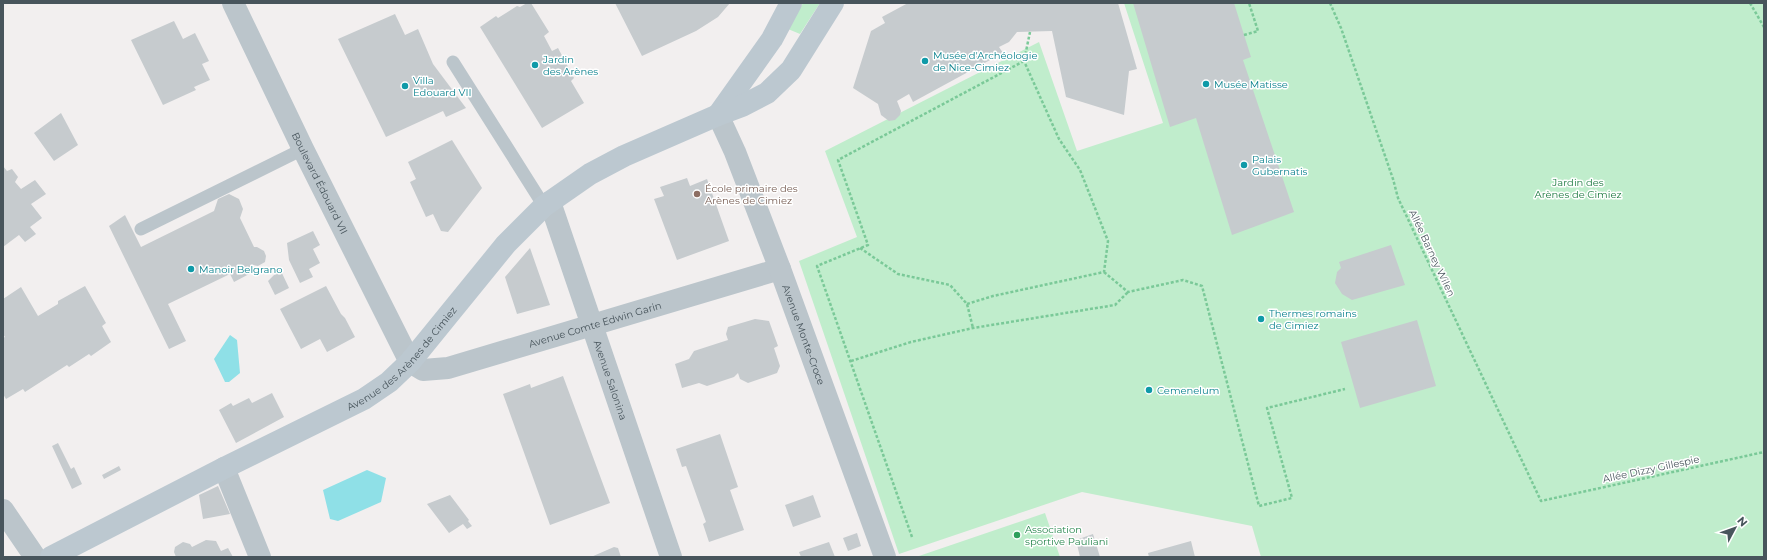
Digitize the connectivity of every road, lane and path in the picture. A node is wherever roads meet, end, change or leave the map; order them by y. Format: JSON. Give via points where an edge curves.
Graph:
{"nodes":[{"id":1,"x":233,"y":3,"type":"edge"},
{"id":2,"x":792,"y":3,"type":"edge"},
{"id":3,"x":833,"y":3,"type":"edge"},
{"id":4,"x":1248,"y":3,"type":"edge"},
{"id":5,"x":1330,"y":3,"type":"edge"},
{"id":6,"x":1750,"y":3,"type":"edge"},
{"id":7,"x":1764,"y":27,"type":"edge"},
{"id":8,"x":1030,"y":32,"type":"dead end"},
{"id":9,"x":1244,"y":35,"type":"dead end"},
{"id":10,"x":1024,"y":61,"type":"junction"},
{"id":11,"x":453,"y":62,"type":"dead end"},
{"id":12,"x":718,"y":115,"type":"junction"},
{"id":13,"x":303,"y":149,"type":"junction"},
{"id":14,"x":547,"y":204,"type":"junction"},
{"id":15,"x":141,"y":229,"type":"dead end"},
{"id":16,"x":860,"y":248,"type":"junction"},
{"id":17,"x":780,"y":269,"type":"junction"},
{"id":18,"x":1104,"y":272,"type":"junction"},
{"id":19,"x":1128,"y":292,"type":"junction"},
{"id":20,"x":967,"y":304,"type":"junction"},
{"id":21,"x":591,"y":325,"type":"junction"},
{"id":22,"x":973,"y":328,"type":"junction"},
{"id":23,"x":850,"y":361,"type":"junction"},
{"id":24,"x":410,"y":362,"type":"junction"},
{"id":25,"x":1345,"y":389,"type":"dead end"},
{"id":26,"x":1764,"y":452,"type":"edge"},
{"id":27,"x":224,"y":468,"type":"junction"},
{"id":28,"x":1541,"y":501,"type":"joint"},
{"id":29,"x":3,"y":510,"type":"edge"},
{"id":30,"x":912,"y":537,"type":"dead end"},
{"id":31,"x":35,"y":557,"type":"edge"},
{"id":32,"x":51,"y":557,"type":"edge"},
{"id":33,"x":260,"y":557,"type":"edge"},
{"id":34,"x":671,"y":557,"type":"edge"},
{"id":35,"x":885,"y":557,"type":"edge"}],
"edges":[{"from":1,"to":13,"type":"street","name":"Boulevard Édouard VII"},
{"from":2,"to":12,"type":"street","via":[[772,38]]},
{"from":3,"to":12,"type":"street","name":"Avenue des Arènes de Cimiez","via":[[791,70],[767,93]]},
{"from":4,"to":9,"type":"path","via":[[1258,31]]},
{"from":5,"to":28,"type":"path","name":"Allée Barney Wilen","via":[[1344,35],[1398,198]]},
{"from":6,"to":7,"type":"path"},
{"from":8,"to":10,"type":"path"},
{"from":10,"to":16,"type":"path","via":[[838,160],[868,245]]},
{"from":10,"to":18,"type":"path","via":[[1058,139],[1080,170],[1108,241]]},
{"from":11,"to":14,"type":"lane"},
{"from":12,"to":14,"type":"street","name":"Avenue des Arènes de Cimiez","via":[[624,156],[590,174]]},
{"from":12,"to":17,"type":"street","name":"Avenue Monte-Croce"},
{"from":13,"to":15,"type":"lane"},
{"from":13,"to":24,"type":"street","name":"Boulevard Édouard VII"},
{"from":14,"to":21,"type":"street","name":"Avenue Salonina"},
{"from":14,"to":24,"type":"street","name":"Avenue des Arènes de Cimiez","via":[[506,244]]},
{"from":16,"to":20,"type":"path","via":[[898,274],[950,285]]},
{"from":16,"to":23,"type":"path","via":[[817,266]]},
{"from":17,"to":21,"type":"street","name":"Avenue Comte Edwin Garin"},
{"from":17,"to":35,"type":"street","name":"Avenue Monte-Croce"},
{"from":18,"to":19,"type":"path"},
{"from":18,"to":20,"type":"path"},
{"from":19,"to":22,"type":"path","via":[[1115,304]]},
{"from":19,"to":25,"type":"path","via":[[1183,280],[1202,286],[1259,506],[1292,498],[1267,408]]},
{"from":20,"to":22,"type":"path"},
{"from":21,"to":24,"type":"street","name":"Avenue Comte Edwin Garin","via":[[448,368],[423,370]]},
{"from":21,"to":34,"type":"street","name":"Avenue Salonina"},
{"from":22,"to":23,"type":"path","via":[[911,342]]},
{"from":23,"to":30,"type":"path"},
{"from":24,"to":27,"type":"street","name":"Avenue des Arènes de Cimiez","via":[[389,382],[364,399]]},
{"from":26,"to":28,"type":"path","name":"Allée Dizzy Gillespie"},
{"from":27,"to":32,"type":"street","name":"Avenue des Arènes de Cimiez"},
{"from":27,"to":33,"type":"street"},
{"from":29,"to":31,"type":"street"}]}
